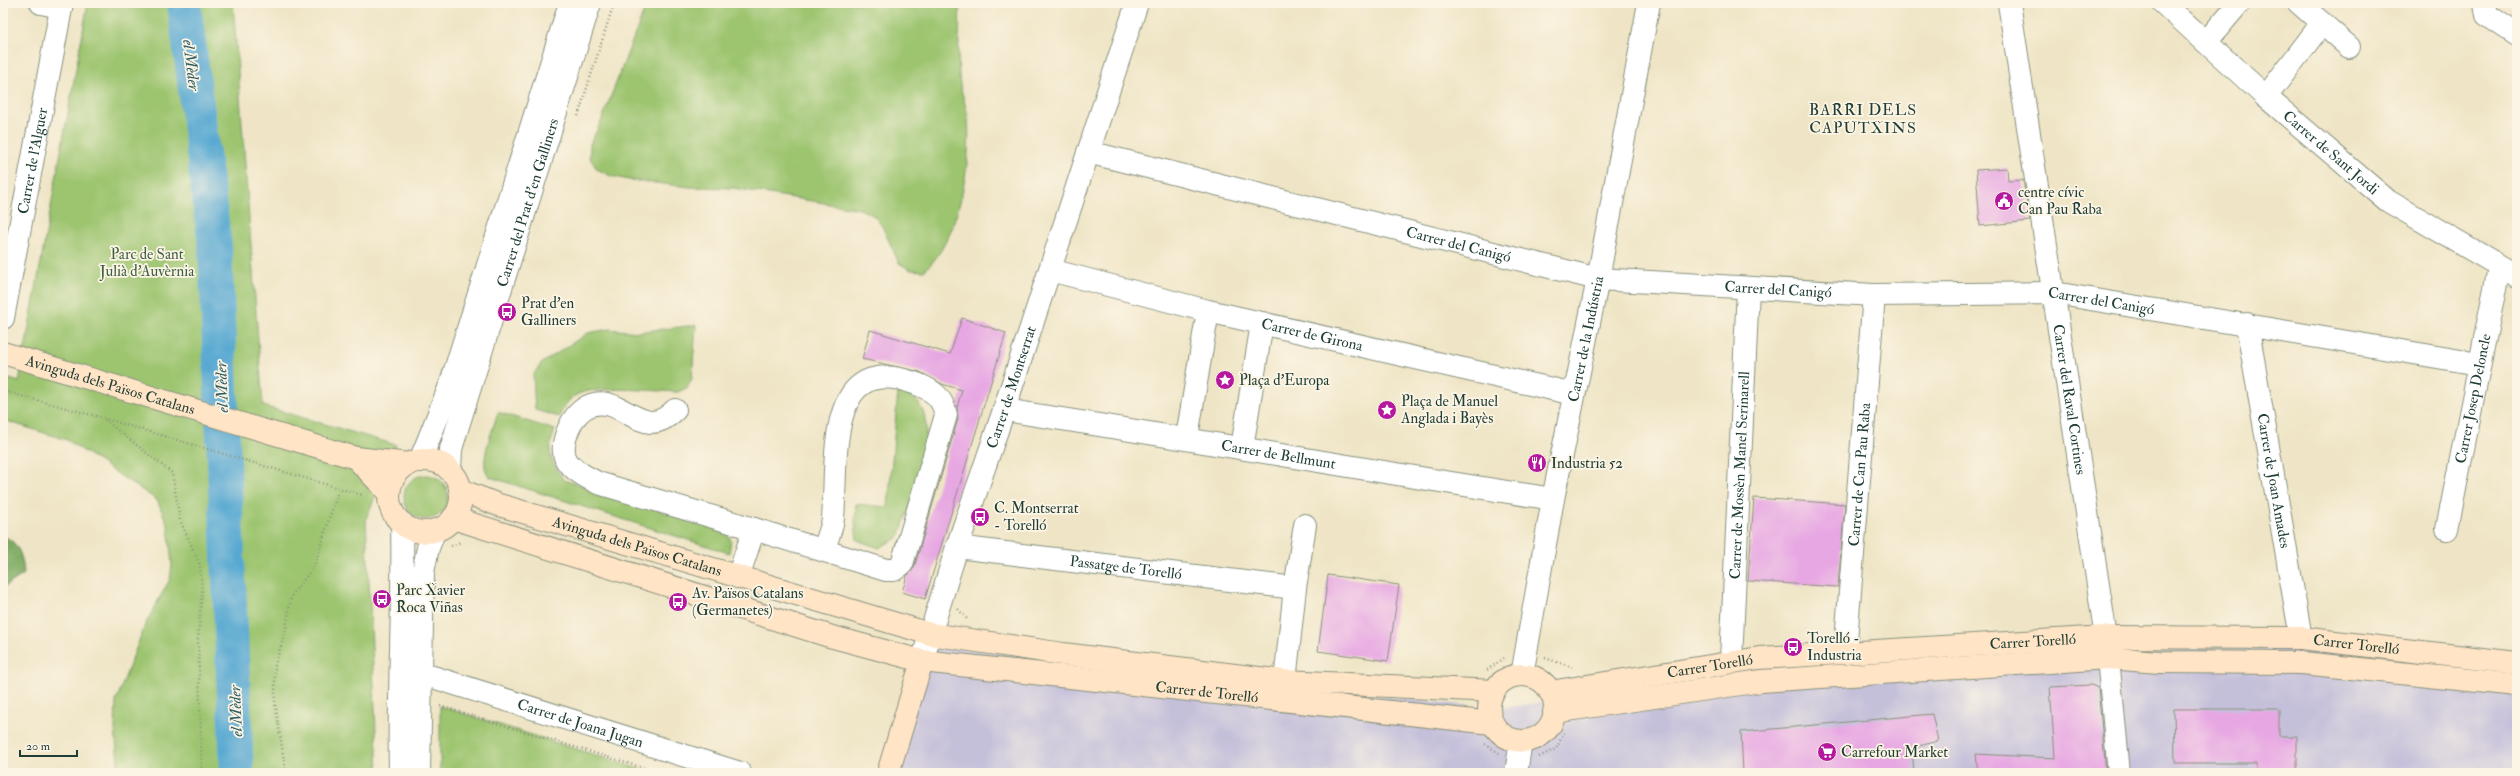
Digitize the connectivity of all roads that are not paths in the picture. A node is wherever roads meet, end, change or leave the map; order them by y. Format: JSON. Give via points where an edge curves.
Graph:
{"nodes":[{"id":1,"x":570,"y":3,"type":"edge"},
{"id":2,"x":590,"y":3,"type":"edge"},
{"id":3,"x":1137,"y":3,"type":"edge"},
{"id":4,"x":1649,"y":3,"type":"edge"},
{"id":5,"x":2009,"y":3,"type":"edge"},
{"id":6,"x":2163,"y":3,"type":"edge"},
{"id":7,"x":2239,"y":3,"type":"edge"},
{"id":8,"x":2299,"y":3,"type":"edge"},
{"id":9,"x":2485,"y":3,"type":"edge"},
{"id":10,"x":55,"y":4,"type":"edge"},
{"id":11,"x":2322,"y":23,"type":"junction"},
{"id":12,"x":2517,"y":35,"type":"edge"},
{"id":13,"x":2206,"y":42,"type":"junction"},
{"id":14,"x":2349,"y":47,"type":"dead end"},
{"id":15,"x":2266,"y":97,"type":"junction"},
{"id":16,"x":1088,"y":152,"type":"junction"},
{"id":17,"x":1050,"y":270,"type":"junction"},
{"id":18,"x":2508,"y":272,"type":"edge"},
{"id":19,"x":1598,"y":279,"type":"junction"},
{"id":20,"x":1748,"y":288,"type":"junction"},
{"id":21,"x":2054,"y":293,"type":"junction"},
{"id":22,"x":1874,"y":296,"type":"junction"},
{"id":23,"x":1208,"y":311,"type":"junction"},
{"id":24,"x":3,"y":318,"type":"edge"},
{"id":25,"x":1262,"y":323,"type":"junction"},
{"id":26,"x":2247,"y":324,"type":"junction"},
{"id":27,"x":3,"y":353,"type":"edge"},
{"id":28,"x":2478,"y":364,"type":"junction"},
{"id":29,"x":1574,"y":394,"type":"junction"},
{"id":30,"x":675,"y":410,"type":"dead end"},
{"id":31,"x":1004,"y":410,"type":"junction"},
{"id":32,"x":1187,"y":437,"type":"junction"},
{"id":33,"x":1242,"y":448,"type":"junction"},
{"id":34,"x":356,"y":458,"type":"junction"},
{"id":35,"x":414,"y":463,"type":"junction"},
{"id":36,"x":455,"y":481,"type":"junction"},
{"id":37,"x":390,"y":493,"type":"junction"},
{"id":38,"x":1553,"y":499,"type":"junction"},
{"id":39,"x":453,"y":518,"type":"junction"},
{"id":40,"x":402,"y":523,"type":"junction"},
{"id":41,"x":1305,"y":525,"type":"dead end"},
{"id":42,"x":754,"y":529,"type":"junction"},
{"id":43,"x":2447,"y":529,"type":"dead end"},
{"id":44,"x":435,"y":530,"type":"junction"},
{"id":45,"x":957,"y":547,"type":"junction"},
{"id":46,"x":823,"y":550,"type":"junction"},
{"id":47,"x":738,"y":577,"type":"junction"},
{"id":48,"x":1295,"y":588,"type":"junction"},
{"id":49,"x":930,"y":634,"type":"junction"},
{"id":50,"x":2301,"y":638,"type":"junction"},
{"id":51,"x":2107,"y":648,"type":"junction"},
{"id":52,"x":1844,"y":653,"type":"junction"},
{"id":53,"x":922,"y":661,"type":"junction"},
{"id":54,"x":1731,"y":661,"type":"junction"},
{"id":55,"x":2517,"y":663,"type":"edge"},
{"id":56,"x":420,"y":673,"type":"junction"},
{"id":57,"x":1522,"y":675,"type":"junction"},
{"id":58,"x":1285,"y":681,"type":"junction"},
{"id":59,"x":2517,"y":686,"type":"edge"},
{"id":60,"x":1494,"y":691,"type":"junction"},
{"id":61,"x":1557,"y":710,"type":"junction"},
{"id":62,"x":1492,"y":723,"type":"junction"},
{"id":63,"x":1519,"y":758,"type":"edge"},
{"id":64,"x":400,"y":773,"type":"edge"},
{"id":65,"x":419,"y":773,"type":"edge"},
{"id":66,"x":740,"y":773,"type":"edge"},
{"id":67,"x":888,"y":773,"type":"edge"},
{"id":68,"x":2119,"y":773,"type":"edge"}],
"edges":[{"from":1,"to":35,"type":"street","name":"Carrer del Prat d'en Galliners","via":[[451,383]]},
{"from":2,"to":36,"type":"street","name":"Carrer del Prat d'en Galliners","via":[[451,449]]},
{"from":3,"to":16,"type":"street","name":"Carrer de Montserrat"},
{"from":4,"to":19,"type":"street","name":"Carrer de la Indústria"},
{"from":5,"to":21,"type":"street","name":"Carrer del Raval Cortines"},
{"from":6,"to":13,"type":"street","name":"Carrer de Sant Jordi"},
{"from":7,"to":13,"type":"street"},
{"from":8,"to":11,"type":"street"},
{"from":9,"to":12,"type":"street","via":[[2486,15]]},
{"from":10,"to":24,"type":"street","name":"Carrer de l'Alguer"},
{"from":11,"to":14,"type":"street"},
{"from":11,"to":15,"type":"street"},
{"from":13,"to":15,"type":"street","name":"Carrer de Sant Jordi"},
{"from":15,"to":18,"type":"street","name":"Carrer de Sant Jordi","via":[[2388,201]]},
{"from":16,"to":17,"type":"street","name":"Carrer de Montserrat"},
{"from":16,"to":19,"type":"street","name":"Carrer del Canigó"},
{"from":17,"to":23,"type":"street","name":"Carrer de Girona"},
{"from":17,"to":31,"type":"street","name":"Carrer de Montserrat"},
{"from":18,"to":28,"type":"street","name":"Carrer Josep Deloncle"},
{"from":19,"to":20,"type":"street","name":"Carrer del Canigó"},
{"from":19,"to":29,"type":"street","name":"Carrer de la Indústria"},
{"from":20,"to":22,"type":"street","name":"Carrer del Canigó"},
{"from":20,"to":54,"type":"street","name":"Carrer de Mossèn Manel Serinarell"},
{"from":21,"to":22,"type":"street","name":"Carrer del Canigó"},
{"from":21,"to":26,"type":"street","name":"Carrer del Canigó"},
{"from":21,"to":51,"type":"street","name":"Carrer del Raval Cortines"},
{"from":22,"to":52,"type":"street","name":"Carrer de Can Pau Raba"},
{"from":23,"to":25,"type":"street","name":"Carrer de Girona"},
{"from":23,"to":32,"type":"street"},
{"from":25,"to":29,"type":"street","name":"Carrer de Girona"},
{"from":25,"to":33,"type":"street"},
{"from":26,"to":28,"type":"street","name":"Carrer del Canigó"},
{"from":26,"to":50,"type":"street","name":"Carrer de Joan Amades"},
{"from":27,"to":34,"type":"street","name":"Avinguda dels Països Catalans"},
{"from":28,"to":43,"type":"street","name":"Carrer Josep Deloncle"},
{"from":29,"to":38,"type":"street","name":"Carrer de la Indústria"},
{"from":30,"to":42,"type":"street","via":[[666,420],[650,422],[632,418],[618,408],[599,404],[579,411],[569,424],[563,446],[566,460],[579,474],[598,483]]},
{"from":31,"to":32,"type":"street","name":"Carrer de Bellmunt"},
{"from":31,"to":45,"type":"street","name":"Carrer de Montserrat"},
{"from":32,"to":33,"type":"street","name":"Carrer de Bellmunt"},
{"from":33,"to":38,"type":"street","name":"Carrer de Bellmunt"},
{"from":34,"to":35,"type":"street","name":"Avinguda dels Països Catalans"},
{"from":34,"to":37,"type":"street","name":"Avinguda dels Països Catalans"},
{"from":35,"to":36,"type":"street","via":[[433,462]]},
{"from":35,"to":37,"type":"street","via":[[398,473]]},
{"from":36,"to":39,"type":"street","via":[[459,505]]},
{"from":36,"to":47,"type":"street","name":"Avinguda dels Països Catalans","via":[[496,504]]},
{"from":37,"to":40,"type":"street","via":[[392,509]]},
{"from":38,"to":57,"type":"street","name":"Carrer de la Indústria"},
{"from":39,"to":44,"type":"street"},
{"from":39,"to":53,"type":"street","name":"Avinguda dels Països Catalans","via":[[828,636]]},
{"from":40,"to":44,"type":"street","via":[[417,531]]},
{"from":40,"to":64,"type":"street"},
{"from":41,"to":48,"type":"street"},
{"from":42,"to":46,"type":"street"},
{"from":42,"to":47,"type":"street"},
{"from":44,"to":56,"type":"street","via":[[423,572]]},
{"from":45,"to":48,"type":"street","name":"Passatge de Torelló"},
{"from":45,"to":49,"type":"street","name":"Carrer de Montserrat"},
{"from":46,"to":46,"type":"street","via":[[886,570],[894,570],[902,564],[946,415],[943,401],[933,390],[912,382],[887,378],[871,380],[854,391],[837,429],[833,520]]},
{"from":47,"to":49,"type":"street","name":"Avinguda dels Països Catalans"},
{"from":48,"to":58,"type":"street"},
{"from":49,"to":53,"type":"street","name":"Carrer de Montserrat"},
{"from":49,"to":58,"type":"street","name":"Carrer de Torelló","via":[[1056,653]]},
{"from":50,"to":51,"type":"street","name":"Carrer Torelló"},
{"from":50,"to":55,"type":"street","name":"Carrer Torelló"},
{"from":51,"to":52,"type":"street","name":"Carrer Torelló"},
{"from":51,"to":59,"type":"street","name":"Carrer Torelló","via":[[2159,662],[2302,663]]},
{"from":51,"to":61,"type":"street","name":"Carrer Torelló","via":[[1761,681]]},
{"from":51,"to":68,"type":"street","name":"Carrer del Raval Cortines"},
{"from":52,"to":54,"type":"street","name":"Carrer Torelló"},
{"from":53,"to":62,"type":"street","name":"Carrer de Torelló"},
{"from":53,"to":67,"type":"street","name":"Carrer de Montserrat"},
{"from":54,"to":61,"type":"street","name":"Carrer Torelló"},
{"from":56,"to":65,"type":"street"},
{"from":56,"to":66,"type":"street","name":"Carrer de Joana Jugan"},
{"from":57,"to":60,"type":"street","via":[[1506,680]]},
{"from":57,"to":61,"type":"street","via":[[1538,680]]},
{"from":58,"to":60,"type":"street","name":"Carrer de Torelló"},
{"from":60,"to":62,"type":"street","via":[[1489,707]]},
{"from":61,"to":63,"type":"street","via":[[1544,733],[1535,738]]},
{"from":62,"to":63,"type":"street"}]}
